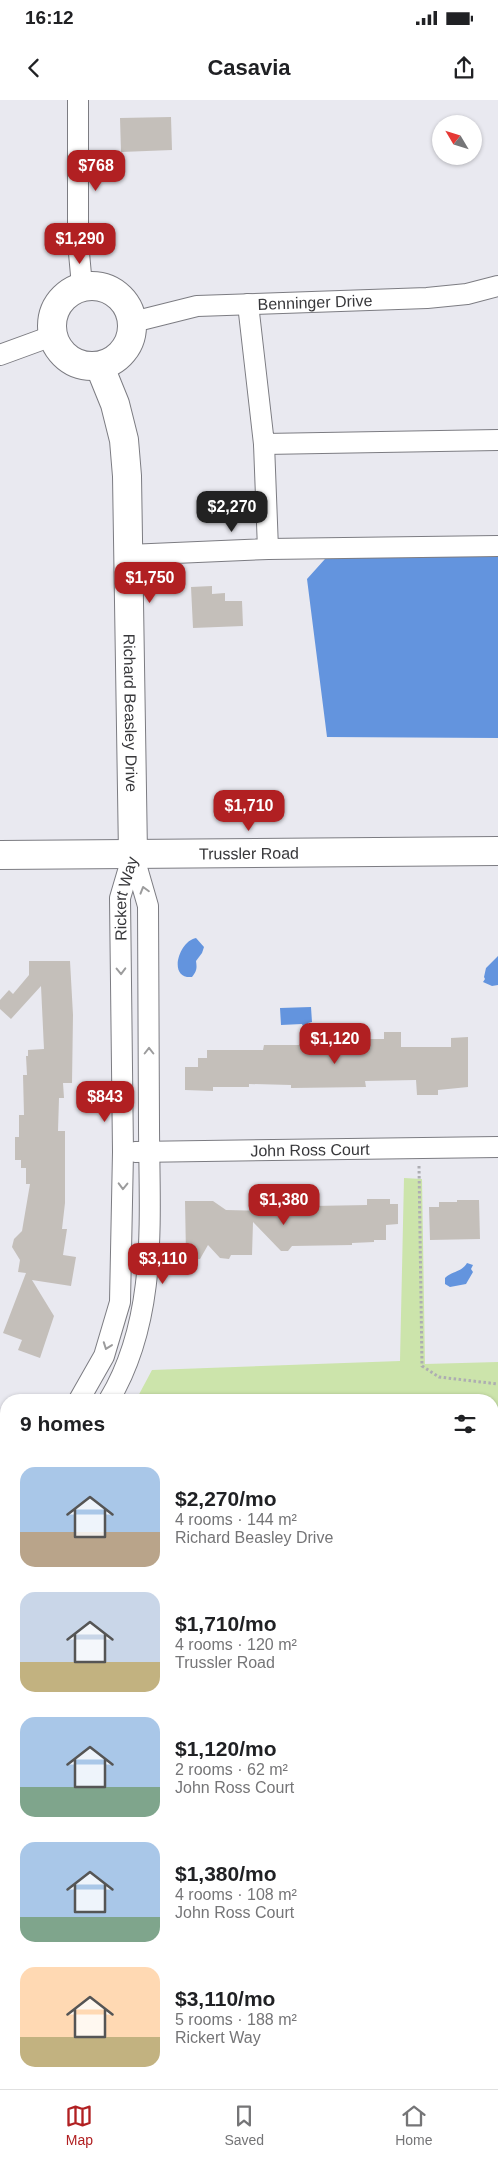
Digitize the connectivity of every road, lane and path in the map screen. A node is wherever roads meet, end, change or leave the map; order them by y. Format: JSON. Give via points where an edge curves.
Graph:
{"nodes":[{"id":1,"x":78,"y":100,"type":"edge"},
{"id":2,"x":82,"y":286,"type":"junction"},
{"id":3,"x":498,"y":286,"type":"edge"},
{"id":4,"x":248,"y":304,"type":"junction"},
{"id":5,"x":132,"y":322,"type":"junction"},
{"id":6,"x":52,"y":336,"type":"junction"},
{"id":7,"x":0,"y":355,"type":"edge"},
{"id":8,"x":100,"y":367,"type":"junction"},
{"id":9,"x":498,"y":440,"type":"edge"},
{"id":10,"x":264,"y":444,"type":"junction"},
{"id":11,"x":498,"y":546,"type":"edge"},
{"id":12,"x":268,"y":549,"type":"junction"},
{"id":13,"x":128,"y":555,"type":"junction"},
{"id":14,"x":498,"y":851,"type":"edge"},
{"id":15,"x":133,"y":854,"type":"junction"},
{"id":16,"x":0,"y":855,"type":"edge"},
{"id":17,"x":498,"y":1147,"type":"edge"},
{"id":18,"x":419,"y":1148,"type":"junction"},
{"id":19,"x":123,"y":1152,"type":"junction"},
{"id":20,"x":149,"y":1153,"type":"junction"},
{"id":21,"x":498,"y":1384,"type":"edge"},
{"id":22,"x":82,"y":1394,"type":"edge"},
{"id":23,"x":111,"y":1394,"type":"edge"}],
"edges":[{"from":1,"to":2,"type":"street","via":[[78,242]]},
{"from":2,"to":5,"type":"street","via":[[101,287],[116,294],[126,305]]},
{"from":2,"to":6,"type":"street","via":[[58,304],[52,319]]},
{"from":3,"to":4,"type":"street","name":"Benninger Drive","via":[[468,294],[427,298]]},
{"from":4,"to":5,"type":"street","name":"Benninger Drive","via":[[197,306]]},
{"from":4,"to":10,"type":"street"},
{"from":5,"to":8,"type":"street","via":[[132,335],[125,350]]},
{"from":6,"to":7,"type":"street"},
{"from":6,"to":8,"type":"street","via":[[69,361]]},
{"from":8,"to":13,"type":"street","name":"Richard Beasley Drive","via":[[115,404],[124,440]]},
{"from":9,"to":10,"type":"street"},
{"from":10,"to":12,"type":"street"},
{"from":11,"to":12,"type":"street"},
{"from":12,"to":13,"type":"street"},
{"from":13,"to":15,"type":"street","name":"Richard Beasley Drive"},
{"from":14,"to":15,"type":"street","name":"Trussler Road"},
{"from":15,"to":16,"type":"street","name":"Trussler Road"},
{"from":15,"to":19,"type":"street","name":"Rickert Way","one_way":true,"via":[[120,898]]},
{"from":20,"to":15,"type":"street","name":"Rickert Way","one_way":true,"via":[[148,906]]},
{"from":17,"to":18,"type":"street","name":"John Ross Court"},
{"from":18,"to":20,"type":"street","name":"John Ross Court"},
{"from":18,"to":21,"type":"path","via":[[422,1366],[439,1376]]},
{"from":19,"to":20,"type":"street","name":"John Ross Court"},
{"from":19,"to":22,"type":"street","name":"Rickert Way","one_way":true,"via":[[120,1302],[104,1356]]},
{"from":20,"to":23,"type":"street","name":"Rickert Way","via":[[149,1254],[143,1313],[135,1342]]}]}
